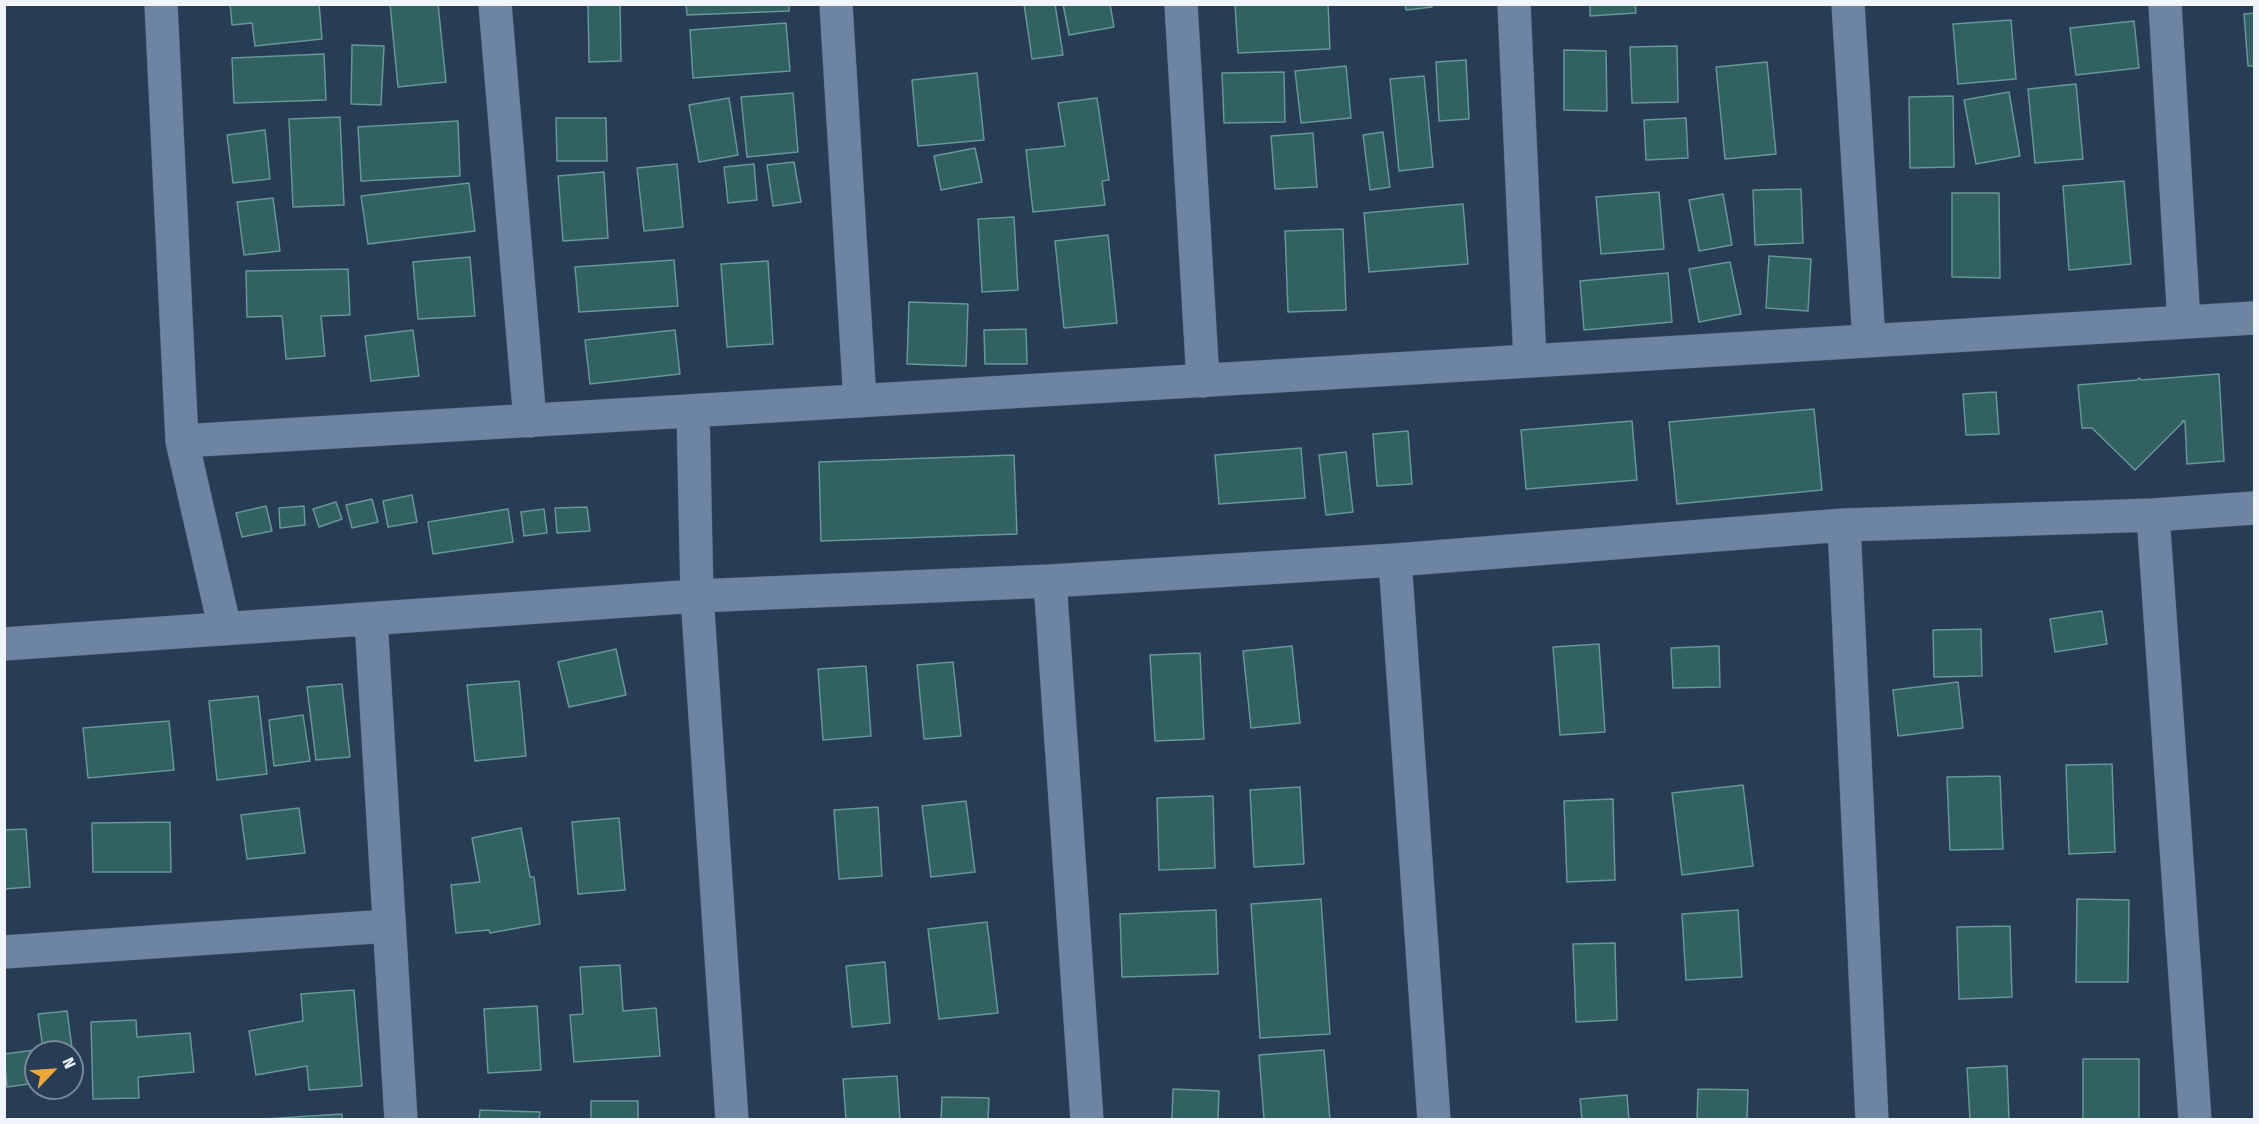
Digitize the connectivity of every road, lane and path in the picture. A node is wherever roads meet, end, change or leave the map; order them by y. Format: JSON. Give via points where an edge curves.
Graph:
{"nodes":[{"id":1,"x":161,"y":4,"type":"edge"},
{"id":2,"x":495,"y":4,"type":"edge"},
{"id":3,"x":837,"y":4,"type":"edge"},
{"id":4,"x":1181,"y":4,"type":"edge"},
{"id":5,"x":1514,"y":4,"type":"edge"},
{"id":6,"x":1848,"y":4,"type":"edge"},
{"id":7,"x":2165,"y":4,"type":"edge"},
{"id":8,"x":2254,"y":318,"type":"edge"},
{"id":9,"x":2184,"y":322,"type":"junction"},
{"id":10,"x":1869,"y":341,"type":"junction"},
{"id":11,"x":1530,"y":361,"type":"junction"},
{"id":12,"x":1203,"y":381,"type":"junction"},
{"id":13,"x":860,"y":401,"type":"junction"},
{"id":14,"x":693,"y":411,"type":"junction"},
{"id":15,"x":530,"y":421,"type":"junction"},
{"id":16,"x":182,"y":441,"type":"junction"},
{"id":17,"x":2254,"y":508,"type":"edge"},
{"id":18,"x":2153,"y":514,"type":"junction"},
{"id":19,"x":1844,"y":525,"type":"junction"},
{"id":20,"x":1395,"y":560,"type":"junction"},
{"id":21,"x":1050,"y":581,"type":"junction"},
{"id":22,"x":697,"y":596,"type":"junction"},
{"id":23,"x":371,"y":619,"type":"junction"},
{"id":24,"x":225,"y":629,"type":"junction"},
{"id":25,"x":4,"y":644,"type":"edge"},
{"id":26,"x":389,"y":926,"type":"junction"},
{"id":27,"x":4,"y":952,"type":"edge"},
{"id":28,"x":401,"y":1119,"type":"edge"},
{"id":29,"x":732,"y":1119,"type":"edge"},
{"id":30,"x":1087,"y":1119,"type":"edge"},
{"id":31,"x":1434,"y":1119,"type":"edge"},
{"id":32,"x":1872,"y":1119,"type":"edge"},
{"id":33,"x":2195,"y":1119,"type":"edge"}],
"edges":[{"from":1,"to":16,"type":"street"},
{"from":2,"to":15,"type":"street"},
{"from":3,"to":13,"type":"street"},
{"from":4,"to":12,"type":"street"},
{"from":5,"to":11,"type":"street"},
{"from":6,"to":10,"type":"street"},
{"from":7,"to":9,"type":"street"},
{"from":8,"to":9,"type":"street"},
{"from":9,"to":10,"type":"street"},
{"from":10,"to":11,"type":"street"},
{"from":11,"to":12,"type":"street"},
{"from":12,"to":13,"type":"street"},
{"from":13,"to":14,"type":"street"},
{"from":14,"to":15,"type":"street"},
{"from":14,"to":22,"type":"street"},
{"from":15,"to":16,"type":"street"},
{"from":16,"to":24,"type":"street"},
{"from":17,"to":18,"type":"street"},
{"from":18,"to":19,"type":"street"},
{"from":18,"to":33,"type":"street"},
{"from":19,"to":20,"type":"street"},
{"from":19,"to":32,"type":"street"},
{"from":20,"to":21,"type":"street"},
{"from":20,"to":31,"type":"street"},
{"from":21,"to":22,"type":"street"},
{"from":21,"to":30,"type":"street"},
{"from":22,"to":23,"type":"street"},
{"from":22,"to":29,"type":"street"},
{"from":23,"to":24,"type":"street"},
{"from":23,"to":26,"type":"street"},
{"from":24,"to":25,"type":"street"},
{"from":26,"to":27,"type":"street"},
{"from":26,"to":28,"type":"street"}]}
